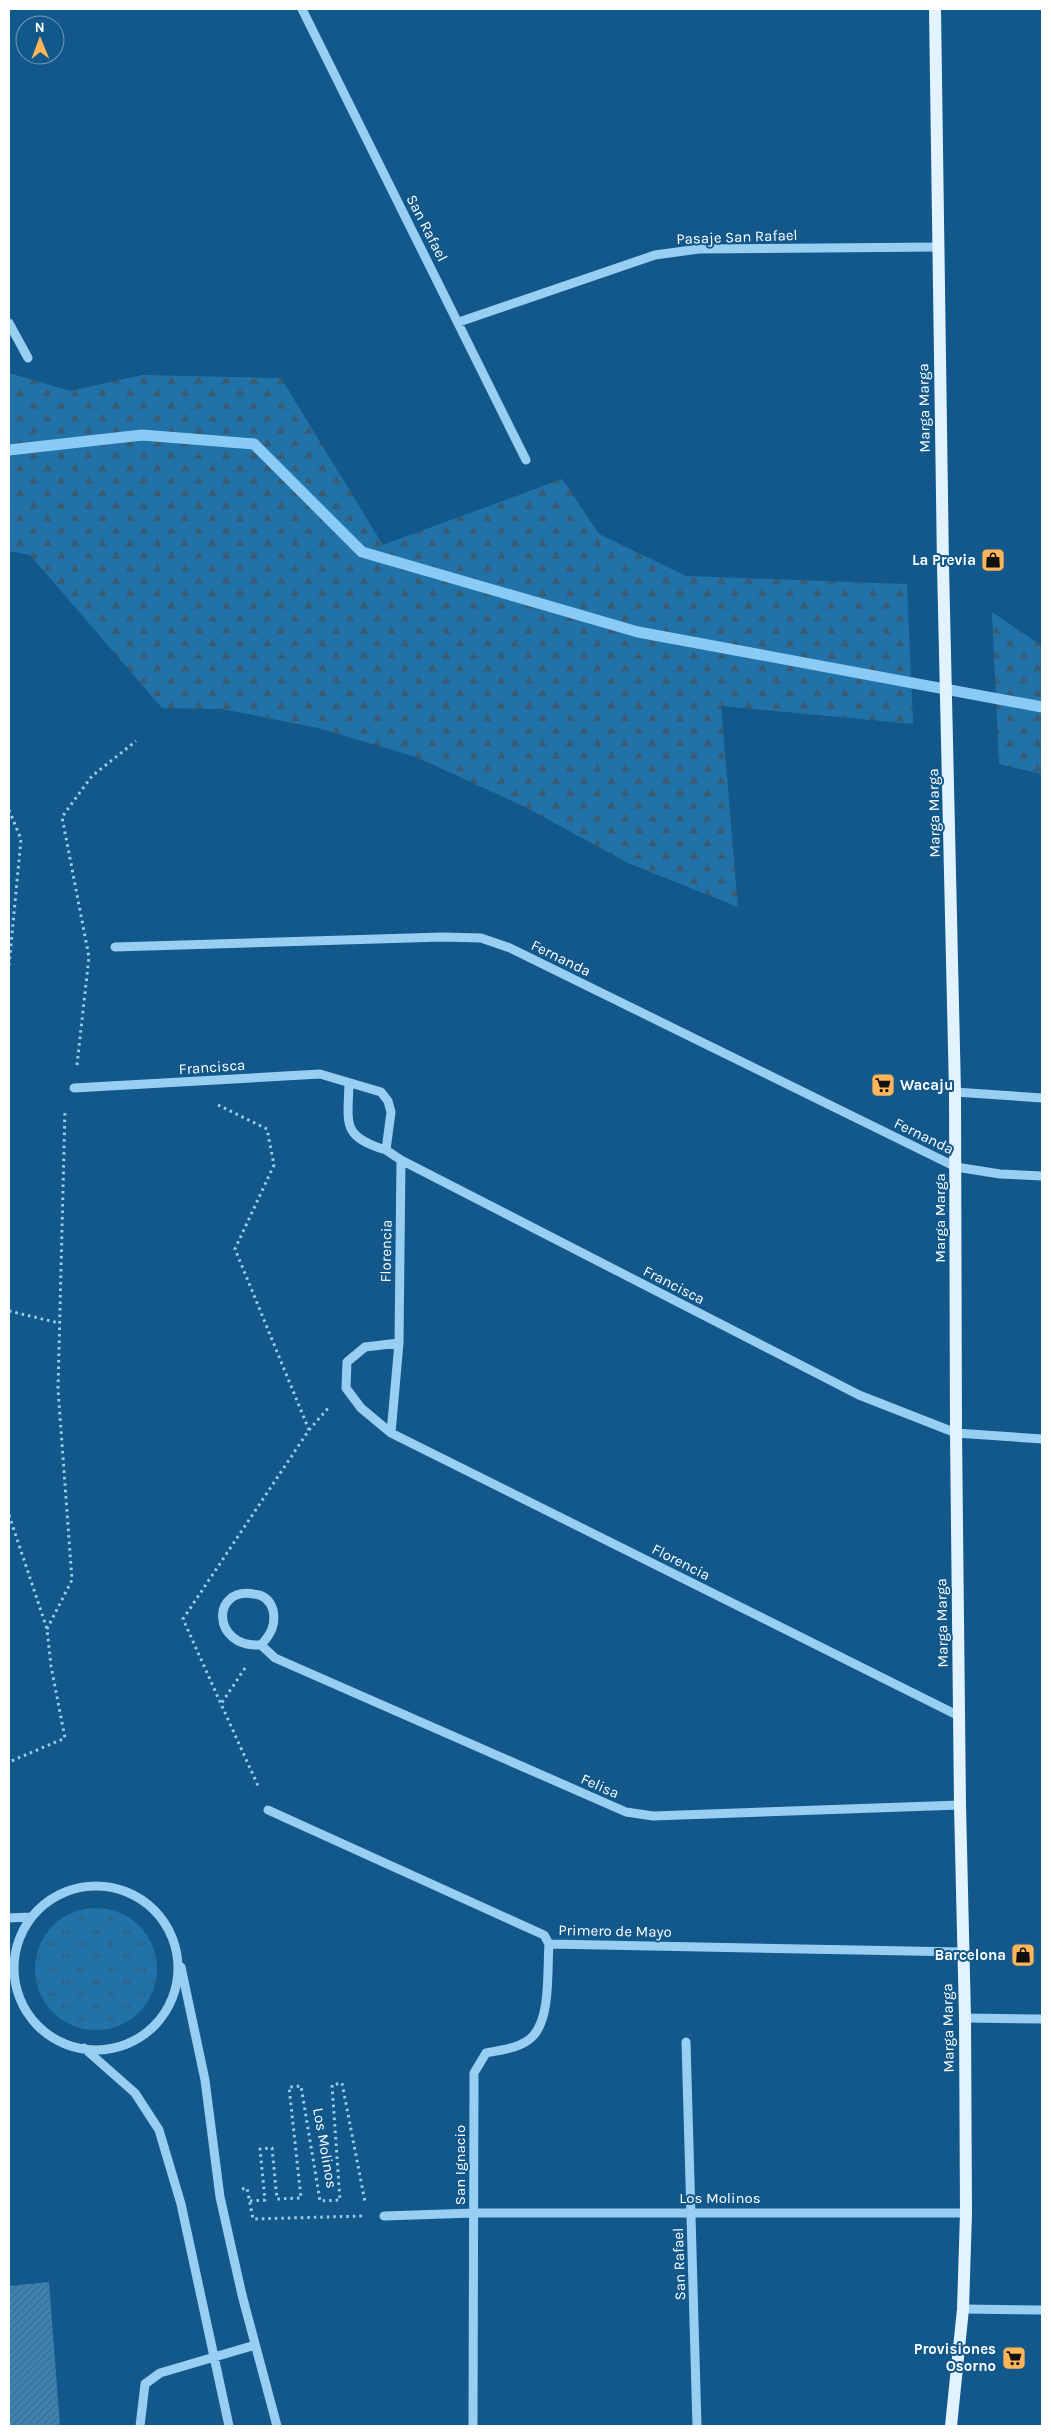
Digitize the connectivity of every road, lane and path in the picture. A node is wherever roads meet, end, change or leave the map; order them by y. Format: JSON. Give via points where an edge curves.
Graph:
{"nodes":[{"id":1,"x":302,"y":9,"type":"edge"},
{"id":2,"x":935,"y":9,"type":"edge"},
{"id":3,"x":938,"y":247,"type":"junction"},
{"id":4,"x":459,"y":322,"type":"junction"},
{"id":5,"x":9,"y":323,"type":"edge"},
{"id":6,"x":28,"y":358,"type":"dead end"},
{"id":7,"x":526,"y":460,"type":"dead end"},
{"id":8,"x":136,"y":741,"type":"dead end"},
{"id":9,"x":9,"y":810,"type":"edge"},
{"id":10,"x":115,"y":947,"type":"dead end"},
{"id":11,"x":9,"y":966,"type":"edge"},
{"id":12,"x":349,"y":1083,"type":"junction"},
{"id":13,"x":74,"y":1088,"type":"junction"},
{"id":14,"x":955,"y":1092,"type":"junction"},
{"id":15,"x":1042,"y":1098,"type":"edge"},
{"id":16,"x":217,"y":1104,"type":"dead end"},
{"id":17,"x":386,"y":1150,"type":"junction"},
{"id":18,"x":401,"y":1160,"type":"junction"},
{"id":19,"x":956,"y":1167,"type":"junction"},
{"id":20,"x":1042,"y":1176,"type":"edge"},
{"id":21,"x":9,"y":1311,"type":"edge"},
{"id":22,"x":60,"y":1323,"type":"junction"},
{"id":23,"x":399,"y":1342,"type":"junction"},
{"id":24,"x":346,"y":1388,"type":"junction"},
{"id":25,"x":309,"y":1430,"type":"junction"},
{"id":26,"x":392,"y":1433,"type":"junction"},
{"id":27,"x":956,"y":1433,"type":"junction"},
{"id":28,"x":1042,"y":1439,"type":"edge"},
{"id":29,"x":9,"y":1515,"type":"edge"},
{"id":30,"x":47,"y":1629,"type":"junction"},
{"id":31,"x":261,"y":1645,"type":"junction"},
{"id":32,"x":221,"y":1704,"type":"junction"},
{"id":33,"x":959,"y":1716,"type":"junction"},
{"id":34,"x":9,"y":1762,"type":"edge"},
{"id":35,"x":960,"y":1805,"type":"junction"},
{"id":36,"x":268,"y":1810,"type":"joint"},
{"id":37,"x":30,"y":1917,"type":"junction"},
{"id":38,"x":9,"y":1918,"type":"edge"},
{"id":39,"x":549,"y":1944,"type":"junction"},
{"id":40,"x":962,"y":1952,"type":"junction"},
{"id":41,"x":180,"y":1963,"type":"junction"},
{"id":42,"x":12,"y":1977,"type":"edge"},
{"id":43,"x":965,"y":2018,"type":"junction"},
{"id":44,"x":1042,"y":2019,"type":"edge"},
{"id":45,"x":686,"y":2042,"type":"dead end"},
{"id":46,"x":83,"y":2048,"type":"junction"},
{"id":47,"x":250,"y":2200,"type":"dead end"},
{"id":48,"x":691,"y":2212,"type":"junction"},
{"id":49,"x":474,"y":2213,"type":"junction"},
{"id":50,"x":966,"y":2213,"type":"junction"},
{"id":51,"x":384,"y":2216,"type":"junction"},
{"id":52,"x":253,"y":2218,"type":"dead end"},
{"id":53,"x":963,"y":2309,"type":"junction"},
{"id":54,"x":1042,"y":2310,"type":"edge"},
{"id":55,"x":255,"y":2345,"type":"junction"},
{"id":56,"x":214,"y":2358,"type":"junction"},
{"id":57,"x":140,"y":2426,"type":"edge"},
{"id":58,"x":229,"y":2426,"type":"edge"},
{"id":59,"x":277,"y":2426,"type":"edge"},
{"id":60,"x":472,"y":2426,"type":"edge"},
{"id":61,"x":697,"y":2426,"type":"edge"},
{"id":62,"x":951,"y":2426,"type":"edge"}],
"edges":[{"from":1,"to":4,"type":"street","name":"San Rafael"},
{"from":2,"to":3,"type":"main road","name":"Marga Marga"},
{"from":3,"to":4,"type":"street","name":"Pasaje San Rafael","via":[[699,249],[655,255]]},
{"from":3,"to":14,"type":"main road","name":"Marga Marga"},
{"from":4,"to":7,"type":"street","name":"San Rafael"},
{"from":5,"to":6,"type":"street"},
{"from":8,"to":13,"type":"path","via":[[92,776],[62,817],[89,957]]},
{"from":9,"to":11,"type":"path","via":[[21,839]]},
{"from":10,"to":19,"type":"street","name":"Fernanda","via":[[481,938],[510,948]]},
{"from":12,"to":13,"type":"street","name":"Francisca","via":[[320,1074]]},
{"from":12,"to":17,"type":"street","name":"Francisca","via":[[349,1127],[356,1137]]},
{"from":12,"to":17,"type":"street","name":"Francisca","via":[[381,1092],[388,1101],[392,1112]]},
{"from":13,"to":22,"type":"path","via":[[65,1109]]},
{"from":14,"to":15,"type":"street"},
{"from":14,"to":19,"type":"main road","name":"Marga Marga"},
{"from":16,"to":25,"type":"path","via":[[267,1129],[274,1165],[235,1248]]},
{"from":17,"to":18,"type":"street","name":"Francisca"},
{"from":18,"to":23,"type":"street","name":"Florencia"},
{"from":18,"to":27,"type":"street","name":"Francisca","via":[[859,1395]]},
{"from":19,"to":20,"type":"street","name":"Fernanda"},
{"from":19,"to":27,"type":"main road","name":"Marga Marga"},
{"from":21,"to":22,"type":"path"},
{"from":22,"to":30,"type":"path","via":[[58,1390],[72,1580]]},
{"from":23,"to":24,"type":"street","via":[[365,1347],[347,1362]]},
{"from":23,"to":26,"type":"street","name":"Florencia"},
{"from":24,"to":25,"type":"path"},
{"from":24,"to":26,"type":"street","name":"Florencia","via":[[361,1408]]},
{"from":25,"to":32,"type":"path","via":[[183,1619]]},
{"from":26,"to":33,"type":"street","name":"Florencia"},
{"from":27,"to":28,"type":"street","name":"Francisca"},
{"from":27,"to":33,"type":"main road","name":"Marga Marga"},
{"from":29,"to":30,"type":"path"},
{"from":30,"to":34,"type":"path","via":[[65,1738]]},
{"from":31,"to":31,"type":"street","name":"Felisa","via":[[249,1646],[228,1634],[223,1626],[222,1615],[230,1599],[239,1594],[267,1598],[271,1605],[274,1625]]},
{"from":31,"to":32,"type":"path"},
{"from":31,"to":35,"type":"street","name":"Felisa","via":[[275,1658],[626,1812],[653,1816]]},
{"from":32,"to":36,"type":"path"},
{"from":33,"to":35,"type":"main road","name":"Marga Marga"},
{"from":35,"to":40,"type":"main road","name":"Marga Marga"},
{"from":36,"to":39,"type":"street","name":"Primero de Mayo","via":[[544,1935]]},
{"from":37,"to":38,"type":"street"},
{"from":37,"to":41,"type":"street","via":[[61,1892],[101,1885],[139,1897],[167,1924]]},
{"from":37,"to":42,"type":"street","via":[[14,1953]]},
{"from":39,"to":40,"type":"street","name":"Primero de Mayo"},
{"from":39,"to":49,"type":"street","name":"San Ignacio","via":[[544,2019],[532,2037],[514,2047],[486,2053],[474,2073]]},
{"from":40,"to":43,"type":"main road","name":"Marga Marga"},
{"from":41,"to":46,"type":"street","via":[[172,2002],[148,2033],[111,2050]]},
{"from":41,"to":55,"type":"street","via":[[205,2080],[220,2197]]},
{"from":42,"to":46,"type":"street","via":[[16,1993],[37,2027],[72,2048]]},
{"from":43,"to":44,"type":"street"},
{"from":43,"to":50,"type":"main road","name":"Marga Marga"},
{"from":45,"to":48,"type":"street","name":"San Rafael"},
{"from":46,"to":56,"type":"street","via":[[135,2093],[159,2130],[181,2204]]},
{"from":47,"to":51,"type":"path","name":"Los Molinos","via":[[265,2200],[260,2149],[272,2148],[277,2199],[301,2198],[289,2087],[300,2086],[320,2201],[340,2200],[332,2085],[342,2083],[364,2200]]},
{"from":48,"to":49,"type":"street","name":"Los Molinos"},
{"from":48,"to":50,"type":"street","name":"Los Molinos"},
{"from":48,"to":61,"type":"street","name":"San Rafael"},
{"from":49,"to":51,"type":"street","name":"Los Molinos"},
{"from":49,"to":60,"type":"street","name":"San Ignacio"},
{"from":50,"to":53,"type":"main road","name":"Marga Marga"},
{"from":51,"to":52,"type":"path"},
{"from":53,"to":54,"type":"street"},
{"from":53,"to":62,"type":"main road","name":"Marga Marga"},
{"from":55,"to":56,"type":"street"},
{"from":55,"to":59,"type":"street"},
{"from":56,"to":57,"type":"street","via":[[160,2373],[144,2384]]},
{"from":56,"to":58,"type":"street"}]}
